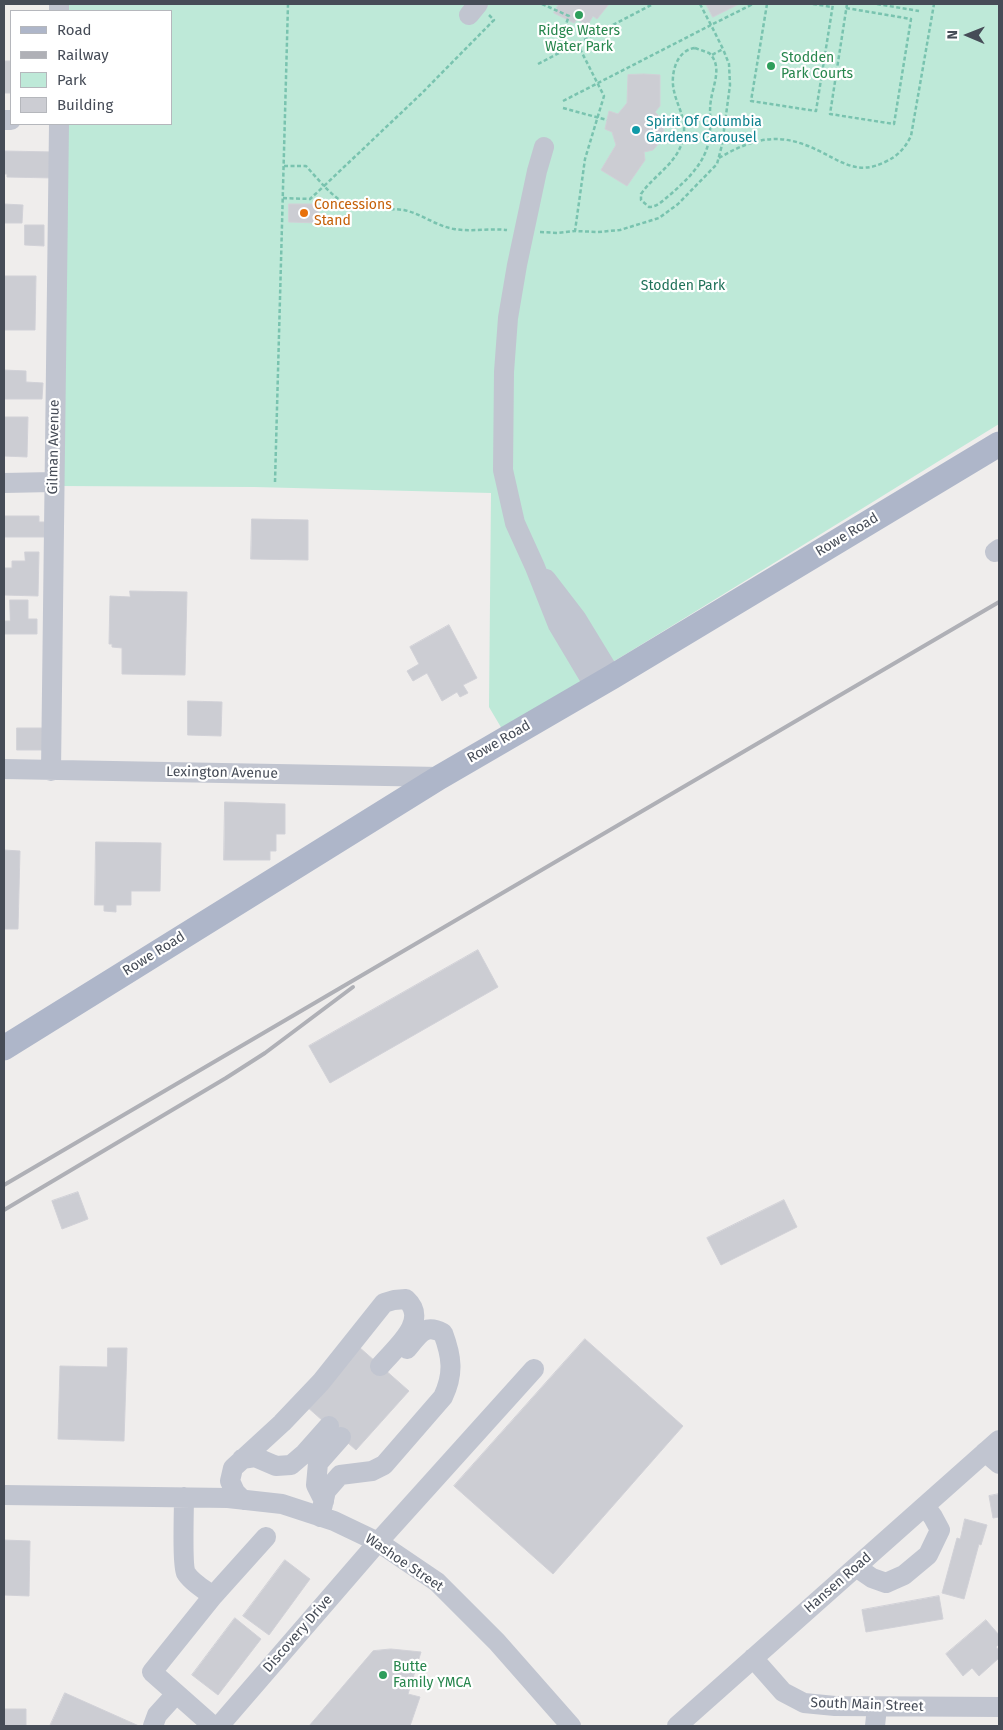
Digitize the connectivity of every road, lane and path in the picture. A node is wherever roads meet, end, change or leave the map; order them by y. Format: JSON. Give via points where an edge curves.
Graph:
{"nodes":[{"id":1,"x":288,"y":4,"type":"edge"},
{"id":2,"x":542,"y":4,"type":"edge"},
{"id":3,"x":654,"y":4,"type":"edge"},
{"id":4,"x":700,"y":4,"type":"edge"},
{"id":5,"x":750,"y":4,"type":"edge"},
{"id":6,"x":767,"y":4,"type":"edge"},
{"id":7,"x":813,"y":4,"type":"edge"},
{"id":8,"x":847,"y":4,"type":"edge"},
{"id":9,"x":877,"y":4,"type":"edge"},
{"id":10,"x":934,"y":4,"type":"edge"},
{"id":11,"x":833,"y":5,"type":"edge"},
{"id":12,"x":846,"y":8,"type":"junction"},
{"id":13,"x":919,"y":11,"type":"dead end"},
{"id":14,"x":494,"y":20,"type":"dead end"},
{"id":15,"x":710,"y":25,"type":"junction"},
{"id":16,"x":577,"y":43,"type":"junction"},
{"id":17,"x":723,"y":49,"type":"junction"},
{"id":18,"x":556,"y":54,"type":"junction"},
{"id":19,"x":712,"y":55,"type":"junction"},
{"id":20,"x":538,"y":64,"type":"dead end"},
{"id":21,"x":598,"y":83,"type":"junction"},
{"id":22,"x":563,"y":101,"type":"dead end"},
{"id":23,"x":563,"y":108,"type":"dead end"},
{"id":24,"x":598,"y":118,"type":"junction"},
{"id":25,"x":607,"y":120,"type":"dead end"},
{"id":26,"x":59,"y":125,"type":"edge"},
{"id":27,"x":544,"y":147,"type":"dead end"},
{"id":28,"x":719,"y":158,"type":"junction"},
{"id":29,"x":284,"y":166,"type":"junction"},
{"id":30,"x":324,"y":186,"type":"junction"},
{"id":31,"x":283,"y":198,"type":"junction"},
{"id":32,"x":511,"y":230,"type":"dead end"},
{"id":33,"x":575,"y":231,"type":"junction"},
{"id":34,"x":535,"y":232,"type":"dead end"},
{"id":35,"x":999,"y":444,"type":"edge"},
{"id":36,"x":54,"y":482,"type":"junction"},
{"id":37,"x":275,"y":482,"type":"dead end"},
{"id":38,"x":4,"y":483,"type":"edge"},
{"id":39,"x":603,"y":682,"type":"junction"},
{"id":40,"x":4,"y":770,"type":"edge"},
{"id":41,"x":51,"y":771,"type":"junction"},
{"id":42,"x":440,"y":777,"type":"junction"},
{"id":43,"x":4,"y":1048,"type":"edge"},
{"id":44,"x":417,"y":1323,"type":"junction"},
{"id":45,"x":384,"y":1369,"type":"dead end"},
{"id":46,"x":534,"y":1369,"type":"dead end"},
{"id":47,"x":994,"y":1452,"type":"edge"},
{"id":48,"x":242,"y":1459,"type":"junction"},
{"id":49,"x":4,"y":1496,"type":"edge"},
{"id":50,"x":184,"y":1497,"type":"junction"},
{"id":51,"x":243,"y":1500,"type":"junction"},
{"id":52,"x":320,"y":1501,"type":"junction"},
{"id":53,"x":925,"y":1506,"type":"junction"},
{"id":54,"x":266,"y":1537,"type":"dead end"},
{"id":55,"x":378,"y":1542,"type":"junction"},
{"id":56,"x":856,"y":1567,"type":"junction"},
{"id":57,"x":213,"y":1596,"type":"junction"},
{"id":58,"x":753,"y":1658,"type":"junction"},
{"id":59,"x":176,"y":1694,"type":"junction"},
{"id":60,"x":999,"y":1707,"type":"edge"},
{"id":61,"x":876,"y":1717,"type":"edge"},
{"id":62,"x":152,"y":1726,"type":"edge"},
{"id":63,"x":213,"y":1726,"type":"edge"},
{"id":64,"x":219,"y":1726,"type":"edge"},
{"id":65,"x":571,"y":1726,"type":"edge"},
{"id":66,"x":677,"y":1726,"type":"edge"}],
"edges":[{"from":1,"to":29,"type":"path"},
{"from":2,"to":18,"type":"path","via":[[569,16]]},
{"from":3,"to":16,"type":"path"},
{"from":4,"to":15,"type":"path"},
{"from":5,"to":15,"type":"path"},
{"from":6,"to":11,"type":"path","via":[[751,101],[816,111]]},
{"from":7,"to":11,"type":"path"},
{"from":8,"to":12,"type":"path"},
{"from":9,"to":13,"type":"path"},
{"from":10,"to":28,"type":"path","via":[[910,136],[897,156],[870,168],[857,168],[802,144],[776,139],[754,142]]},
{"from":12,"to":12,"type":"path","via":[[830,114],[894,124],[911,19]]},
{"from":14,"to":30,"type":"path"},
{"from":15,"to":17,"type":"path"},
{"from":15,"to":21,"type":"path"},
{"from":16,"to":18,"type":"path"},
{"from":16,"to":21,"type":"path"},
{"from":17,"to":19,"type":"path"},
{"from":17,"to":28,"type":"path","via":[[729,64],[730,85]]},
{"from":18,"to":20,"type":"path"},
{"from":19,"to":19,"type":"path","via":[[690,49],[677,60],[673,88],[683,120],[683,139],[672,162],[641,194],[646,205],[654,206],[664,200],[694,172],[705,154],[717,71]]},
{"from":21,"to":22,"type":"path"},
{"from":21,"to":24,"type":"path","via":[[604,96]]},
{"from":23,"to":24,"type":"path"},
{"from":24,"to":25,"type":"path"},
{"from":24,"to":33,"type":"path","via":[[584,164]]},
{"from":26,"to":36,"type":"street","name":"Gilman Avenue"},
{"from":27,"to":39,"type":"street","via":[[516,265],[508,318],[503,470],[515,523],[535,567],[576,618]]},
{"from":28,"to":33,"type":"path","via":[[708,176],[659,218],[620,230]]},
{"from":29,"to":30,"type":"path","via":[[306,166]]},
{"from":29,"to":31,"type":"path"},
{"from":30,"to":31,"type":"path","via":[[310,199]]},
{"from":30,"to":32,"type":"path","via":[[341,201],[363,209],[406,211],[453,229]]},
{"from":31,"to":37,"type":"path"},
{"from":33,"to":34,"type":"path"},
{"from":35,"to":39,"type":"main road","name":"Rowe Road"},
{"from":36,"to":38,"type":"street"},
{"from":36,"to":41,"type":"street","name":"Gilman Avenue"},
{"from":39,"to":42,"type":"main road","name":"Rowe Road"},
{"from":40,"to":41,"type":"street","name":"Lexington Avenue"},
{"from":41,"to":42,"type":"street","name":"Lexington Avenue"},
{"from":42,"to":43,"type":"main road","name":"Rowe Road"},
{"from":44,"to":45,"type":"street"},
{"from":44,"to":48,"type":"street","via":[[406,1300],[384,1302],[321,1382]]},
{"from":44,"to":52,"type":"street","via":[[443,1333],[448,1347],[452,1365],[449,1385],[443,1397],[384,1465],[372,1471],[340,1474]]},
{"from":46,"to":55,"type":"street","name":"Discovery Drive"},
{"from":47,"to":53,"type":"street","name":"Hansen Road"},
{"from":48,"to":51,"type":"street","via":[[233,1468],[230,1481]]},
{"from":48,"to":52,"type":"street","via":[[288,1457],[299,1447],[332,1429],[312,1458],[309,1472]]},
{"from":49,"to":50,"type":"street","name":"Washoe Street"},
{"from":50,"to":51,"type":"street","name":"Washoe Street"},
{"from":50,"to":57,"type":"street","via":[[186,1572]]},
{"from":51,"to":52,"type":"street","name":"Washoe Street","via":[[282,1504]]},
{"from":52,"to":55,"type":"street","name":"Washoe Street","via":[[334,1521]]},
{"from":53,"to":56,"type":"street","name":"Hansen Road"},
{"from":53,"to":56,"type":"street","via":[[940,1530],[928,1555],[904,1575],[886,1583]]},
{"from":54,"to":57,"type":"street"},
{"from":55,"to":64,"type":"street","name":"Discovery Drive"},
{"from":55,"to":65,"type":"street","name":"Washoe Street","via":[[437,1582],[497,1642]]},
{"from":56,"to":58,"type":"street","name":"Hansen Road"},
{"from":57,"to":59,"type":"street","via":[[152,1672]]},
{"from":58,"to":61,"type":"street","name":"South Main Street","via":[[783,1692],[804,1703],[835,1706]]},
{"from":58,"to":66,"type":"street","name":"Hansen Road"},
{"from":59,"to":62,"type":"street"},
{"from":59,"to":63,"type":"street"},
{"from":60,"to":61,"type":"street","name":"South Main Street"}]}
